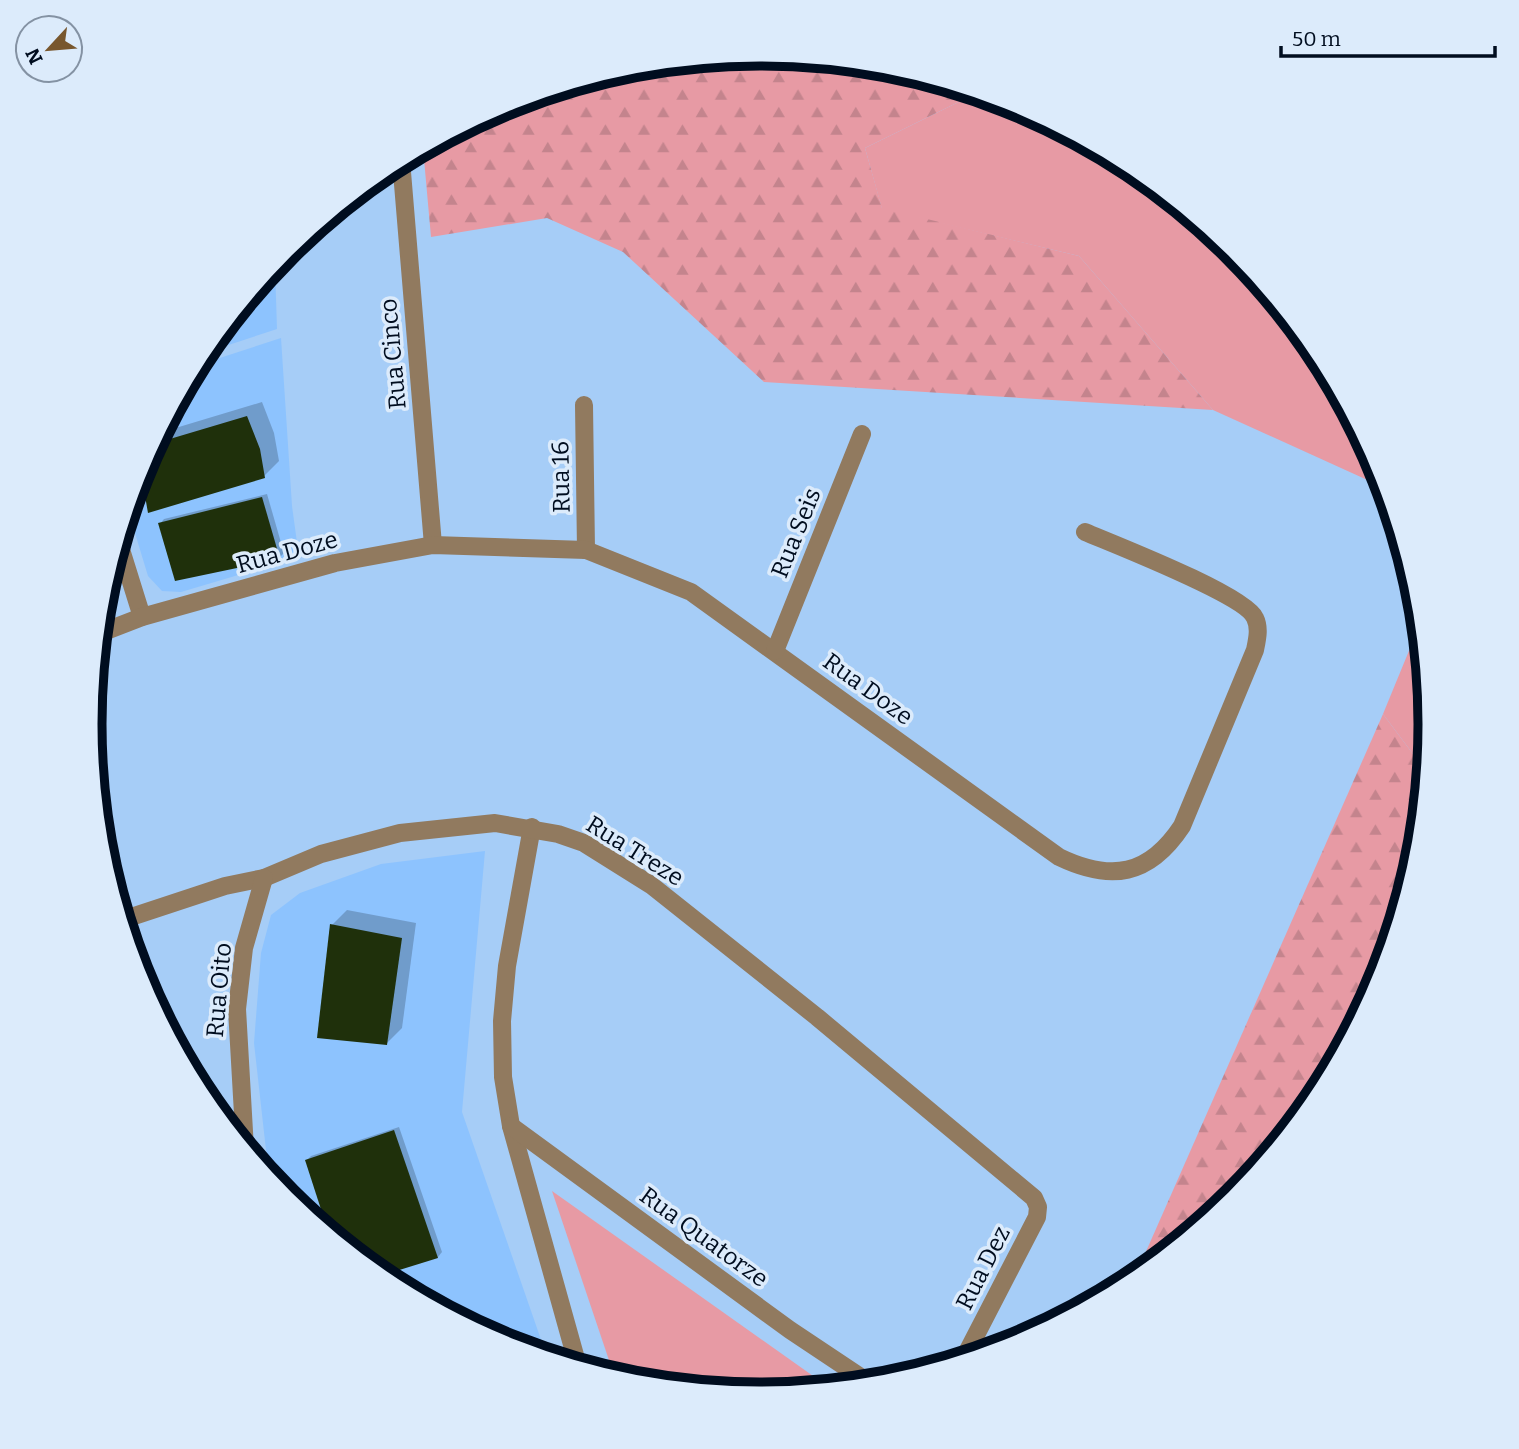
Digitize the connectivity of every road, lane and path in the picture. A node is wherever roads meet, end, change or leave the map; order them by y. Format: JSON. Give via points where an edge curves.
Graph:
{"nodes":[{"id":1,"x":402,"y":172,"type":"edge"},
{"id":2,"x":584,"y":405,"type":"dead end"},
{"id":3,"x":862,"y":434,"type":"dead end"},
{"id":4,"x":1085,"y":532,"type":"dead end"},
{"id":5,"x":433,"y":545,"type":"junction"},
{"id":6,"x":586,"y":550,"type":"junction"},
{"id":7,"x":123,"y":557,"type":"edge"},
{"id":8,"x":142,"y":617,"type":"junction"},
{"id":9,"x":108,"y":630,"type":"edge"},
{"id":10,"x":775,"y":651,"type":"junction"},
{"id":11,"x":532,"y":827,"type":"junction"},
{"id":12,"x":264,"y":878,"type":"junction"},
{"id":13,"x":130,"y":917,"type":"edge"},
{"id":14,"x":511,"y":1126,"type":"junction"},
{"id":15,"x":244,"y":1133,"type":"edge"},
{"id":16,"x":1034,"y":1198,"type":"joint"},
{"id":17,"x":969,"y":1349,"type":"edge"},
{"id":18,"x":575,"y":1356,"type":"edge"},
{"id":19,"x":857,"y":1375,"type":"edge"}],
"edges":[{"from":1,"to":5,"type":"street","name":"Rua Cinco"},
{"from":2,"to":6,"type":"street","name":"Rua 16"},
{"from":3,"to":10,"type":"street","name":"Rua Seis"},
{"from":4,"to":10,"type":"street","name":"Rua Doze","via":[[1243,605],[1255,618],[1255,650],[1182,826],[1167,848],[1147,863],[1117,873],[1096,872],[1059,858]]},
{"from":5,"to":6,"type":"street","name":"Rua Doze"},
{"from":5,"to":8,"type":"street","name":"Rua Doze","via":[[335,563]]},
{"from":6,"to":10,"type":"street","name":"Rua Doze","via":[[691,592]]},
{"from":7,"to":8,"type":"street"},
{"from":8,"to":9,"type":"street","name":"Rua Doze"},
{"from":11,"to":12,"type":"street","name":"Rua Treze","via":[[472,824],[400,834],[321,854]]},
{"from":11,"to":14,"type":"street","via":[[502,1021],[503,1077]]},
{"from":11,"to":16,"type":"street","name":"Rua Treze","via":[[584,843],[651,885]]},
{"from":12,"to":13,"type":"street","name":"Rua Treze"},
{"from":12,"to":15,"type":"street","name":"Rua Oito","via":[[244,948],[237,1009]]},
{"from":14,"to":18,"type":"street"},
{"from":14,"to":19,"type":"street","name":"Rua Quatorze"},
{"from":16,"to":17,"type":"street","name":"Rua Dez","via":[[1037,1217]]}]}
